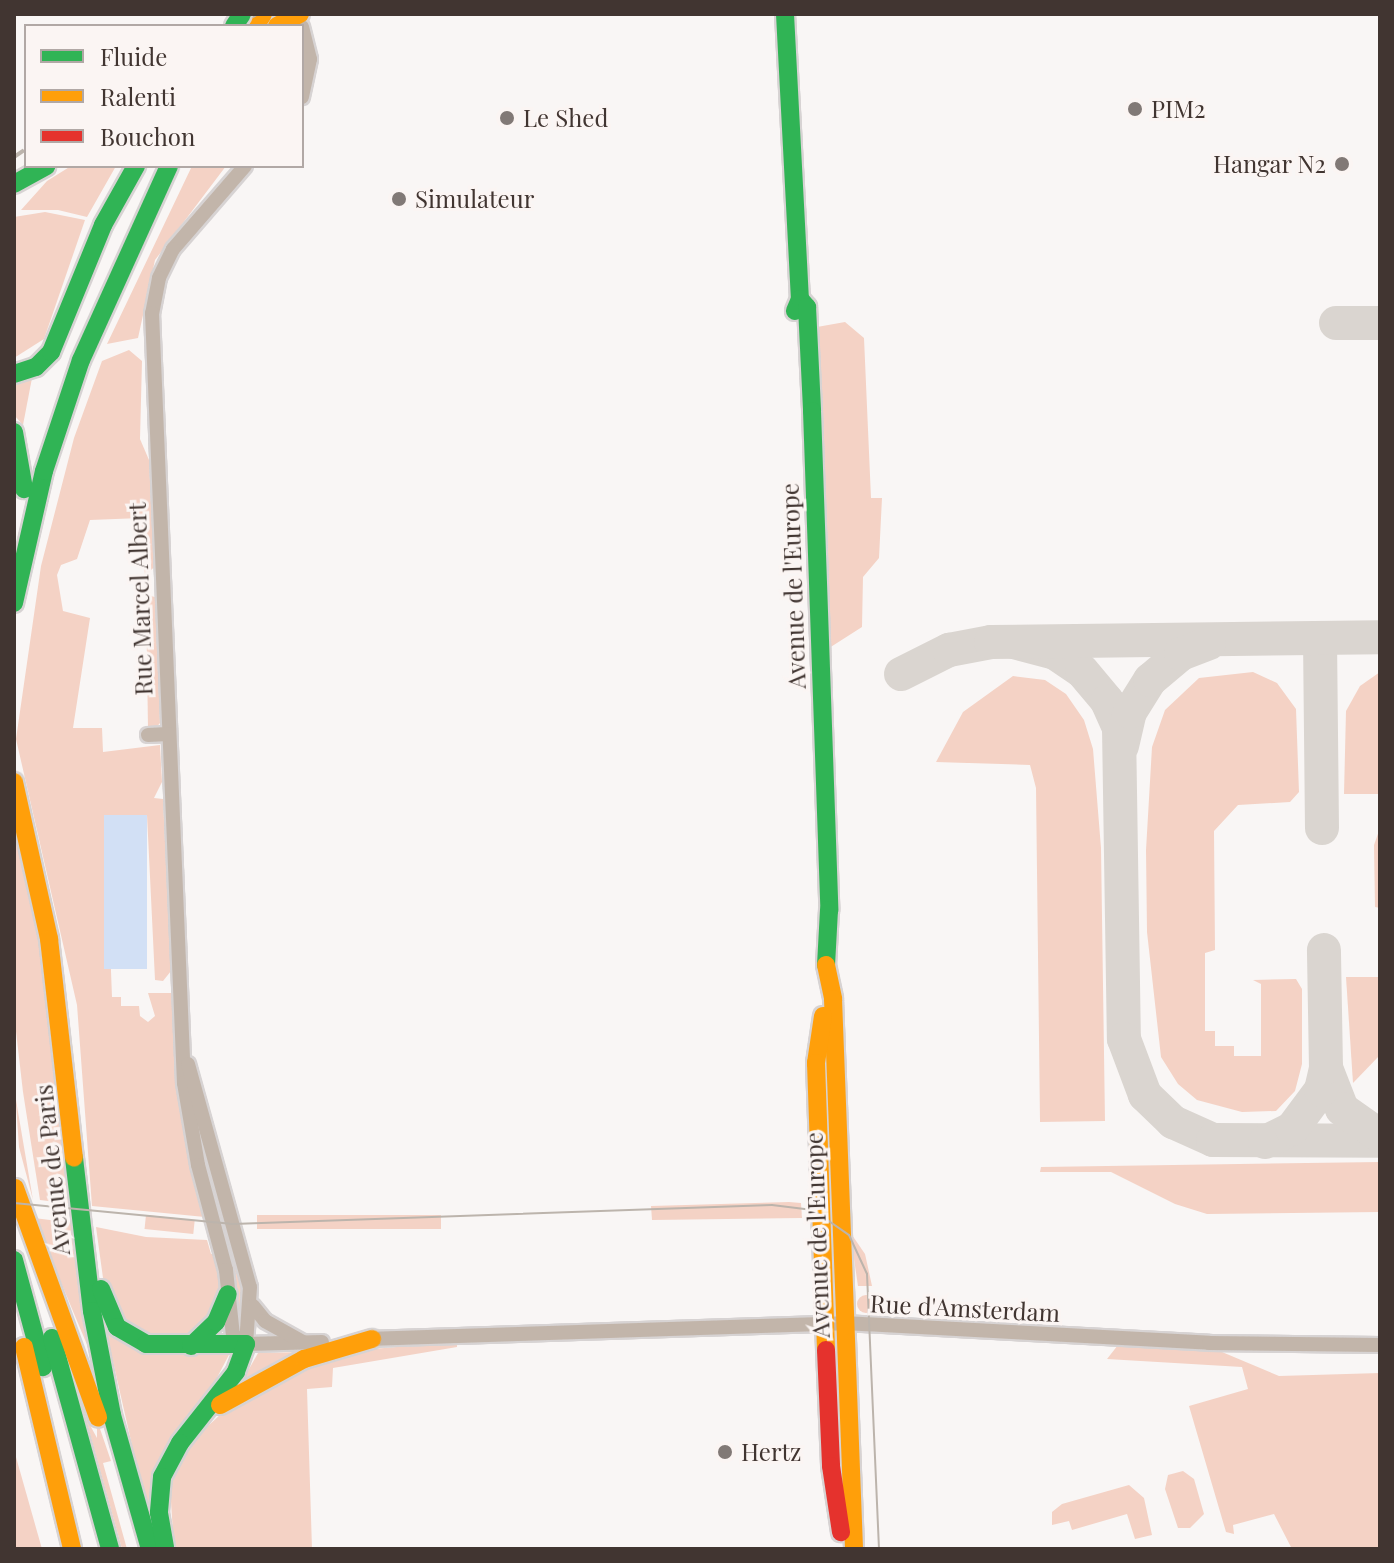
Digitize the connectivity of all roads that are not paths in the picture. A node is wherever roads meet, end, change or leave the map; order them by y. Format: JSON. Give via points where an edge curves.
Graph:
{"nodes":[{"id":1,"x":785,"y":14,"type":"edge"},
{"id":2,"x":793,"y":14,"type":"edge"},
{"id":3,"x":304,"y":35,"type":"edge"},
{"id":4,"x":789,"y":50,"type":"junction"},
{"id":5,"x":304,"y":88,"type":"edge"},
{"id":6,"x":135,"y":168,"type":"edge"},
{"id":7,"x":149,"y":168,"type":"edge"},
{"id":8,"x":168,"y":168,"type":"edge"},
{"id":9,"x":243,"y":168,"type":"edge"},
{"id":10,"x":41,"y":169,"type":"edge"},
{"id":11,"x":14,"y":184,"type":"edge"},
{"id":12,"x":14,"y":194,"type":"edge"},
{"id":13,"x":14,"y":374,"type":"edge"},
{"id":14,"x":14,"y":432,"type":"edge"},
{"id":15,"x":24,"y":489,"type":"junction"},
{"id":16,"x":14,"y":527,"type":"edge"},
{"id":17,"x":14,"y":603,"type":"edge"},
{"id":18,"x":168,"y":734,"type":"junction"},
{"id":19,"x":148,"y":735,"type":"dead end"},
{"id":20,"x":14,"y":782,"type":"edge"},
{"id":21,"x":827,"y":983,"type":"junction"},
{"id":22,"x":186,"y":1060,"type":"junction"},
{"id":23,"x":15,"y":1185,"type":"edge"},
{"id":24,"x":839,"y":1198,"type":"junction"},
{"id":25,"x":81,"y":1199,"type":"junction"},
{"id":26,"x":820,"y":1199,"type":"junction"},
{"id":27,"x":14,"y":1260,"type":"edge"},
{"id":28,"x":228,"y":1294,"type":"junction"},
{"id":29,"x":14,"y":1304,"type":"edge"},
{"id":30,"x":253,"y":1306,"type":"junction"},
{"id":31,"x":834,"y":1323,"type":"junction"},
{"id":32,"x":372,"y":1339,"type":"junction"},
{"id":33,"x":246,"y":1344,"type":"junction"},
{"id":34,"x":307,"y":1344,"type":"junction"},
{"id":35,"x":1380,"y":1345,"type":"edge"},
{"id":36,"x":191,"y":1346,"type":"junction"},
{"id":37,"x":14,"y":1384,"type":"edge"},
{"id":38,"x":202,"y":1415,"type":"junction"},
{"id":39,"x":61,"y":1549,"type":"edge"},
{"id":40,"x":72,"y":1549,"type":"edge"},
{"id":41,"x":93,"y":1549,"type":"edge"},
{"id":42,"x":110,"y":1549,"type":"edge"},
{"id":43,"x":139,"y":1549,"type":"edge"},
{"id":44,"x":150,"y":1549,"type":"edge"},
{"id":45,"x":165,"y":1549,"type":"edge"},
{"id":46,"x":842,"y":1549,"type":"edge"},
{"id":47,"x":854,"y":1549,"type":"edge"}],
"edges":[{"from":1,"to":4,"type":"main road"},
{"from":2,"to":4,"type":"main road"},
{"from":3,"to":5,"type":"street","via":[[310,59]]},
{"from":4,"to":21,"type":"main road","name":"Avenue de l'Europe","via":[[818,911],[825,920]]},
{"from":6,"to":13,"type":"main road","via":[[103,225],[51,352],[36,367]]},
{"from":7,"to":15,"type":"main road","via":[[80,316]]},
{"from":8,"to":17,"type":"main road","via":[[81,360],[44,471]]},
{"from":9,"to":18,"type":"street","name":"Rue Marcel Albert","via":[[179,240],[153,299]]},
{"from":10,"to":11,"type":"main road"},
{"from":10,"to":12,"type":"main road"},
{"from":14,"to":15,"type":"main road"},
{"from":15,"to":16,"type":"main road"},
{"from":18,"to":19,"type":"street"},
{"from":18,"to":22,"type":"street","name":"Rue Marcel Albert"},
{"from":20,"to":25,"type":"main road","name":"Avenue de Paris","via":[[49,939]]},
{"from":21,"to":24,"type":"main road","name":"Avenue de l'Europe","via":[[833,999]]},
{"from":21,"to":26,"type":"main road","via":[[816,1063]]},
{"from":22,"to":28,"type":"street","name":"Rue Marcel Albert","via":[[192,1135]]},
{"from":22,"to":30,"type":"street","name":"Rue Marcel Albert"},
{"from":23,"to":42,"type":"main road"},
{"from":23,"to":43,"type":"main road","via":[[104,1433]]},
{"from":24,"to":26,"type":"main road"},
{"from":24,"to":31,"type":"main road","name":"Avenue de l'Europe"},
{"from":25,"to":36,"type":"main road","via":[[94,1235],[109,1317],[146,1344]]},
{"from":25,"to":44,"type":"main road","name":"Avenue de Paris","via":[[92,1311],[112,1415]]},
{"from":26,"to":31,"type":"main road"},
{"from":27,"to":41,"type":"main road"},
{"from":28,"to":33,"type":"street","name":"Rue Marcel Albert","via":[[233,1335]]},
{"from":28,"to":36,"type":"main road","via":[[216,1322]]},
{"from":29,"to":40,"type":"main road"},
{"from":30,"to":33,"type":"street","name":"Rue Marcel Albert"},
{"from":30,"to":34,"type":"street","via":[[265,1321]]},
{"from":31,"to":32,"type":"street","name":"Rue d'Amsterdam"},
{"from":31,"to":35,"type":"street","name":"Rue d'Amsterdam","via":[[1209,1343]]},
{"from":31,"to":46,"type":"main road","name":"Avenue de l'Europe","via":[[831,1466]]},
{"from":31,"to":47,"type":"main road","name":"Avenue de l'Europe"},
{"from":32,"to":34,"type":"street","name":"Rue d'Amsterdam"},
{"from":32,"to":38,"type":"main road","via":[[277,1371]]},
{"from":33,"to":34,"type":"street","name":"Rue d'Amsterdam"},
{"from":33,"to":36,"type":"main road"},
{"from":33,"to":38,"type":"main road","via":[[236,1372]]},
{"from":37,"to":39,"type":"main road"},
{"from":38,"to":45,"type":"main road","via":[[162,1477],[159,1513]]}]}
